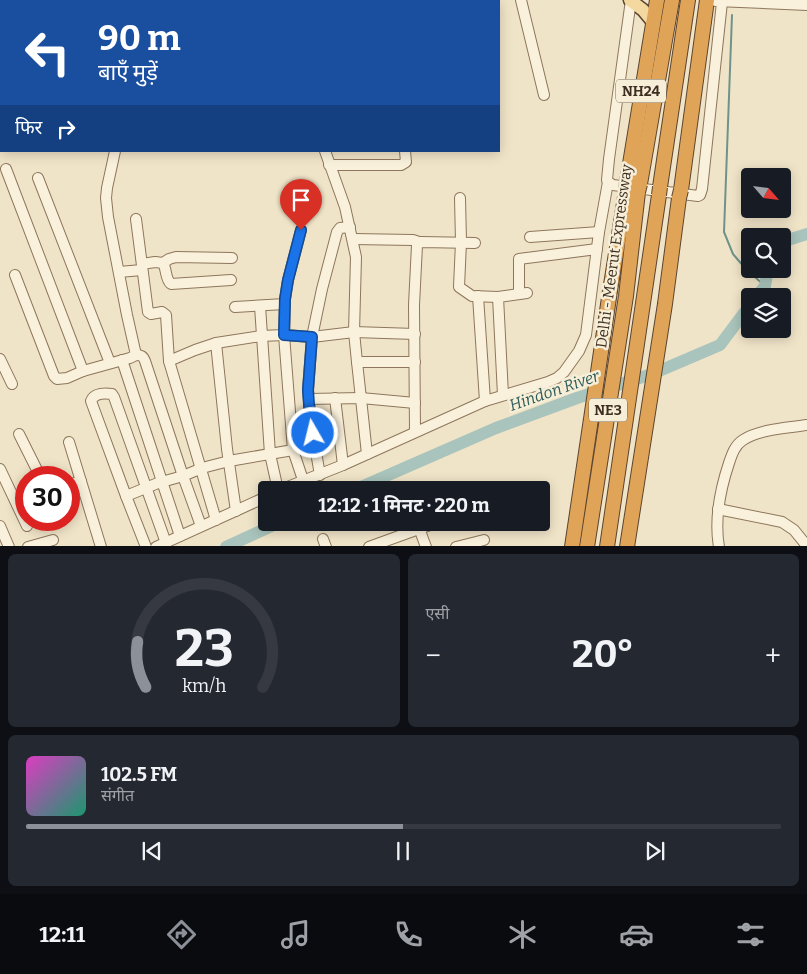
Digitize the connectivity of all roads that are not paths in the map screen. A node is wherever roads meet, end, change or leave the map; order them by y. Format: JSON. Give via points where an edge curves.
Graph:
{"nodes":[{"id":1,"x":521,"y":0,"type":"edge"},
{"id":2,"x":631,"y":0,"type":"edge"},
{"id":3,"x":657,"y":0,"type":"edge"},
{"id":4,"x":672,"y":0,"type":"edge"},
{"id":5,"x":688,"y":0,"type":"edge"},
{"id":6,"x":707,"y":0,"type":"edge"},
{"id":7,"x":722,"y":2,"type":"junction"},
{"id":8,"x":807,"y":5,"type":"edge"},
{"id":9,"x":653,"y":22,"type":"junction"},
{"id":10,"x":544,"y":95,"type":"dead end"},
{"id":11,"x":115,"y":152,"type":"edge"},
{"id":12,"x":325,"y":152,"type":"edge"},
{"id":13,"x":405,"y":152,"type":"edge"},
{"id":14,"x":329,"y":165,"type":"junction"},
{"id":15,"x":6,"y":169,"type":"dead end"},
{"id":16,"x":38,"y":178,"type":"dead end"},
{"id":17,"x":608,"y":182,"type":"junction"},
{"id":18,"x":633,"y":187,"type":"junction"},
{"id":19,"x":460,"y":198,"type":"dead end"},
{"id":20,"x":136,"y":219,"type":"dead end"},
{"id":21,"x":350,"y":228,"type":"junction"},
{"id":22,"x":301,"y":230,"type":"dead end"},
{"id":23,"x":599,"y":232,"type":"junction"},
{"id":24,"x":530,"y":237,"type":"dead end"},
{"id":25,"x":353,"y":239,"type":"junction"},
{"id":26,"x":419,"y":242,"type":"junction"},
{"id":27,"x":461,"y":242,"type":"junction"},
{"id":28,"x":475,"y":243,"type":"dead end"},
{"id":29,"x":597,"y":248,"type":"junction"},
{"id":30,"x":232,"y":258,"type":"dead end"},
{"id":31,"x":163,"y":264,"type":"junction"},
{"id":32,"x":142,"y":267,"type":"junction"},
{"id":33,"x":119,"y":272,"type":"junction"},
{"id":34,"x":15,"y":275,"type":"dead end"},
{"id":35,"x":231,"y":280,"type":"dead end"},
{"id":36,"x":478,"y":296,"type":"junction"},
{"id":37,"x":498,"y":297,"type":"junction"},
{"id":38,"x":285,"y":304,"type":"junction"},
{"id":39,"x":260,"y":306,"type":"junction"},
{"id":40,"x":235,"y":307,"type":"dead end"},
{"id":41,"x":354,"y":332,"type":"junction"},
{"id":42,"x":415,"y":334,"type":"junction"},
{"id":43,"x":284,"y":335,"type":"junction"},
{"id":44,"x":261,"y":336,"type":"junction"},
{"id":45,"x":312,"y":337,"type":"junction"},
{"id":46,"x":216,"y":343,"type":"junction"},
{"id":47,"x":136,"y":355,"type":"junction"},
{"id":48,"x":0,"y":359,"type":"edge"},
{"id":49,"x":122,"y":360,"type":"junction"},
{"id":50,"x":170,"y":361,"type":"junction"},
{"id":51,"x":356,"y":362,"type":"junction"},
{"id":52,"x":415,"y":362,"type":"junction"},
{"id":53,"x":110,"y":364,"type":"junction"},
{"id":54,"x":83,"y":371,"type":"junction"},
{"id":55,"x":12,"y":384,"type":"dead end"},
{"id":56,"x":503,"y":395,"type":"junction"},
{"id":57,"x":309,"y":398,"type":"junction"},
{"id":58,"x":335,"y":398,"type":"junction"},
{"id":59,"x":361,"y":398,"type":"junction"},
{"id":60,"x":485,"y":400,"type":"junction"},
{"id":61,"x":415,"y":404,"type":"junction"},
{"id":62,"x":807,"y":425,"type":"edge"},
{"id":63,"x":414,"y":432,"type":"junction"},
{"id":64,"x":19,"y":434,"type":"dead end"},
{"id":65,"x":69,"y":442,"type":"dead end"},
{"id":66,"x":293,"y":450,"type":"junction"},
{"id":67,"x":270,"y":454,"type":"junction"},
{"id":68,"x":367,"y":454,"type":"junction"},
{"id":69,"x":229,"y":462,"type":"junction"},
{"id":70,"x":343,"y":465,"type":"junction"},
{"id":71,"x":35,"y":466,"type":"edge"},
{"id":72,"x":202,"y":468,"type":"junction"},
{"id":73,"x":0,"y":469,"type":"edge"},
{"id":74,"x":320,"y":475,"type":"junction"},
{"id":75,"x":183,"y":476,"type":"junction"},
{"id":76,"x":303,"y":480,"type":"joint"},
{"id":77,"x":81,"y":481,"type":"joint"},
{"id":78,"x":277,"y":481,"type":"edge"},
{"id":79,"x":162,"y":482,"type":"junction"},
{"id":80,"x":146,"y":488,"type":"junction"},
{"id":81,"x":126,"y":496,"type":"junction"},
{"id":82,"x":258,"y":500,"type":"edge"},
{"id":83,"x":15,"y":501,"type":"edge"},
{"id":84,"x":718,"y":509,"type":"junction"},
{"id":85,"x":236,"y":511,"type":"junction"},
{"id":86,"x":216,"y":520,"type":"junction"},
{"id":87,"x":0,"y":526,"type":"edge"},
{"id":88,"x":201,"y":526,"type":"junction"},
{"id":89,"x":411,"y":531,"type":"edge"},
{"id":90,"x":420,"y":531,"type":"edge"},
{"id":91,"x":180,"y":536,"type":"junction"},
{"id":92,"x":53,"y":540,"type":"dead end"},
{"id":93,"x":484,"y":540,"type":"dead end"},
{"id":94,"x":161,"y":545,"type":"edge"},
{"id":95,"x":10,"y":546,"type":"edge"},
{"id":96,"x":28,"y":546,"type":"edge"},
{"id":97,"x":101,"y":546,"type":"edge"},
{"id":98,"x":146,"y":546,"type":"edge"},
{"id":99,"x":369,"y":546,"type":"edge"},
{"id":100,"x":426,"y":546,"type":"edge"},
{"id":101,"x":456,"y":546,"type":"edge"},
{"id":102,"x":572,"y":546,"type":"edge"},
{"id":103,"x":587,"y":546,"type":"edge"},
{"id":104,"x":607,"y":546,"type":"edge"},
{"id":105,"x":627,"y":546,"type":"edge"},
{"id":106,"x":719,"y":546,"type":"edge"},
{"id":107,"x":807,"y":546,"type":"edge"}],
"edges":[{"from":1,"to":10,"type":"street"},
{"from":2,"to":9,"type":"main road"},
{"from":2,"to":17,"type":"street"},
{"from":3,"to":9,"type":"highway","number":"NH24"},
{"from":4,"to":18,"type":"highway","name":"Delhi - Meerut Expressway","number":"NE3"},
{"from":5,"to":104,"type":"highway","number":"NE3"},
{"from":6,"to":7,"type":"street"},
{"from":6,"to":105,"type":"highway","via":[[665,304]]},
{"from":7,"to":8,"type":"street"},
{"from":7,"to":17,"type":"street","via":[[700,195]]},
{"from":9,"to":18,"type":"highway","number":"NH24"},
{"from":11,"to":33,"type":"street","via":[[106,198]]},
{"from":12,"to":14,"type":"street"},
{"from":13,"to":14,"type":"street","via":[[406,162],[401,165]]},
{"from":14,"to":21,"type":"street"},
{"from":15,"to":54,"type":"street"},
{"from":16,"to":53,"type":"street"},
{"from":17,"to":23,"type":"street"},
{"from":18,"to":102,"type":"highway","number":"NH24","via":[[618,240]]},
{"from":18,"to":103,"type":"highway","name":"Delhi - Meerut Expressway","number":"NE3","via":[[626,296]]},
{"from":19,"to":27,"type":"street"},
{"from":20,"to":32,"type":"street"},
{"from":21,"to":25,"type":"street"},
{"from":21,"to":45,"type":"street","via":[[340,228],[336,232]]},
{"from":22,"to":38,"type":"street"},
{"from":23,"to":24,"type":"street"},
{"from":23,"to":29,"type":"street"},
{"from":25,"to":26,"type":"street"},
{"from":25,"to":41,"type":"street","via":[[356,257]]},
{"from":26,"to":27,"type":"street"},
{"from":26,"to":42,"type":"street","via":[[416,247]]},
{"from":27,"to":28,"type":"street"},
{"from":27,"to":36,"type":"street","via":[[459,287],[472,296]]},
{"from":29,"to":37,"type":"street","via":[[519,259],[523,294]]},
{"from":29,"to":56,"type":"street","via":[[586,335],[579,351],[556,378]]},
{"from":30,"to":31,"type":"street","via":[[176,258]]},
{"from":31,"to":32,"type":"street","via":[[155,262]]},
{"from":31,"to":35,"type":"street","via":[[171,284]]},
{"from":32,"to":33,"type":"street"},
{"from":32,"to":50,"type":"street","via":[[148,312],[166,315]]},
{"from":33,"to":47,"type":"street"},
{"from":34,"to":54,"type":"street","via":[[54,376],[62,379]]},
{"from":36,"to":37,"type":"street"},
{"from":36,"to":60,"type":"street"},
{"from":37,"to":56,"type":"street"},
{"from":38,"to":39,"type":"street"},
{"from":38,"to":43,"type":"street"},
{"from":39,"to":40,"type":"street"},
{"from":39,"to":44,"type":"street"},
{"from":41,"to":42,"type":"street"},
{"from":41,"to":45,"type":"street"},
{"from":41,"to":51,"type":"street"},
{"from":42,"to":52,"type":"street"},
{"from":43,"to":44,"type":"street"},
{"from":43,"to":45,"type":"street"},
{"from":43,"to":66,"type":"street"},
{"from":44,"to":46,"type":"street"},
{"from":44,"to":67,"type":"street"},
{"from":45,"to":57,"type":"street"},
{"from":46,"to":50,"type":"street"},
{"from":46,"to":69,"type":"street"},
{"from":47,"to":49,"type":"street"},
{"from":47,"to":75,"type":"street","via":[[141,355],[145,361]]},
{"from":48,"to":55,"type":"street"},
{"from":49,"to":53,"type":"street"},
{"from":49,"to":79,"type":"street"},
{"from":50,"to":72,"type":"street"},
{"from":51,"to":52,"type":"street"},
{"from":51,"to":59,"type":"street"},
{"from":52,"to":61,"type":"street"},
{"from":53,"to":54,"type":"street"},
{"from":56,"to":60,"type":"street"},
{"from":57,"to":58,"type":"street"},
{"from":57,"to":74,"type":"street"},
{"from":58,"to":59,"type":"street"},
{"from":58,"to":70,"type":"street"},
{"from":59,"to":61,"type":"street"},
{"from":59,"to":68,"type":"street"},
{"from":60,"to":63,"type":"street"},
{"from":61,"to":63,"type":"street"},
{"from":62,"to":84,"type":"street","via":[[759,433],[738,444],[724,479]]},
{"from":63,"to":68,"type":"street"},
{"from":64,"to":71,"type":"street"},
{"from":65,"to":77,"type":"street"},
{"from":66,"to":67,"type":"street"},
{"from":66,"to":76,"type":"street"},
{"from":67,"to":69,"type":"street"},
{"from":67,"to":78,"type":"street"},
{"from":68,"to":70,"type":"street"},
{"from":69,"to":72,"type":"street"},
{"from":69,"to":85,"type":"street"},
{"from":70,"to":74,"type":"street"},
{"from":72,"to":75,"type":"street"},
{"from":72,"to":86,"type":"street"},
{"from":73,"to":83,"type":"street"},
{"from":74,"to":76,"type":"street"},
{"from":75,"to":79,"type":"street"},
{"from":75,"to":88,"type":"street"},
{"from":77,"to":97,"type":"street"},
{"from":79,"to":80,"type":"street"},
{"from":79,"to":91,"type":"street"},
{"from":80,"to":81,"type":"street"},
{"from":80,"to":81,"type":"street","via":[[114,396],[108,393],[95,395],[91,401]]},
{"from":80,"to":94,"type":"street"},
{"from":81,"to":98,"type":"street"},
{"from":82,"to":85,"type":"street"},
{"from":84,"to":106,"type":"street"},
{"from":84,"to":107,"type":"street","via":[[782,522],[794,530]]},
{"from":85,"to":86,"type":"street"},
{"from":86,"to":88,"type":"street"},
{"from":87,"to":95,"type":"street"},
{"from":88,"to":91,"type":"street"},
{"from":89,"to":99,"type":"street"},
{"from":90,"to":100,"type":"street"},
{"from":91,"to":94,"type":"street"},
{"from":92,"to":96,"type":"street"},
{"from":93,"to":101,"type":"street"}]}
